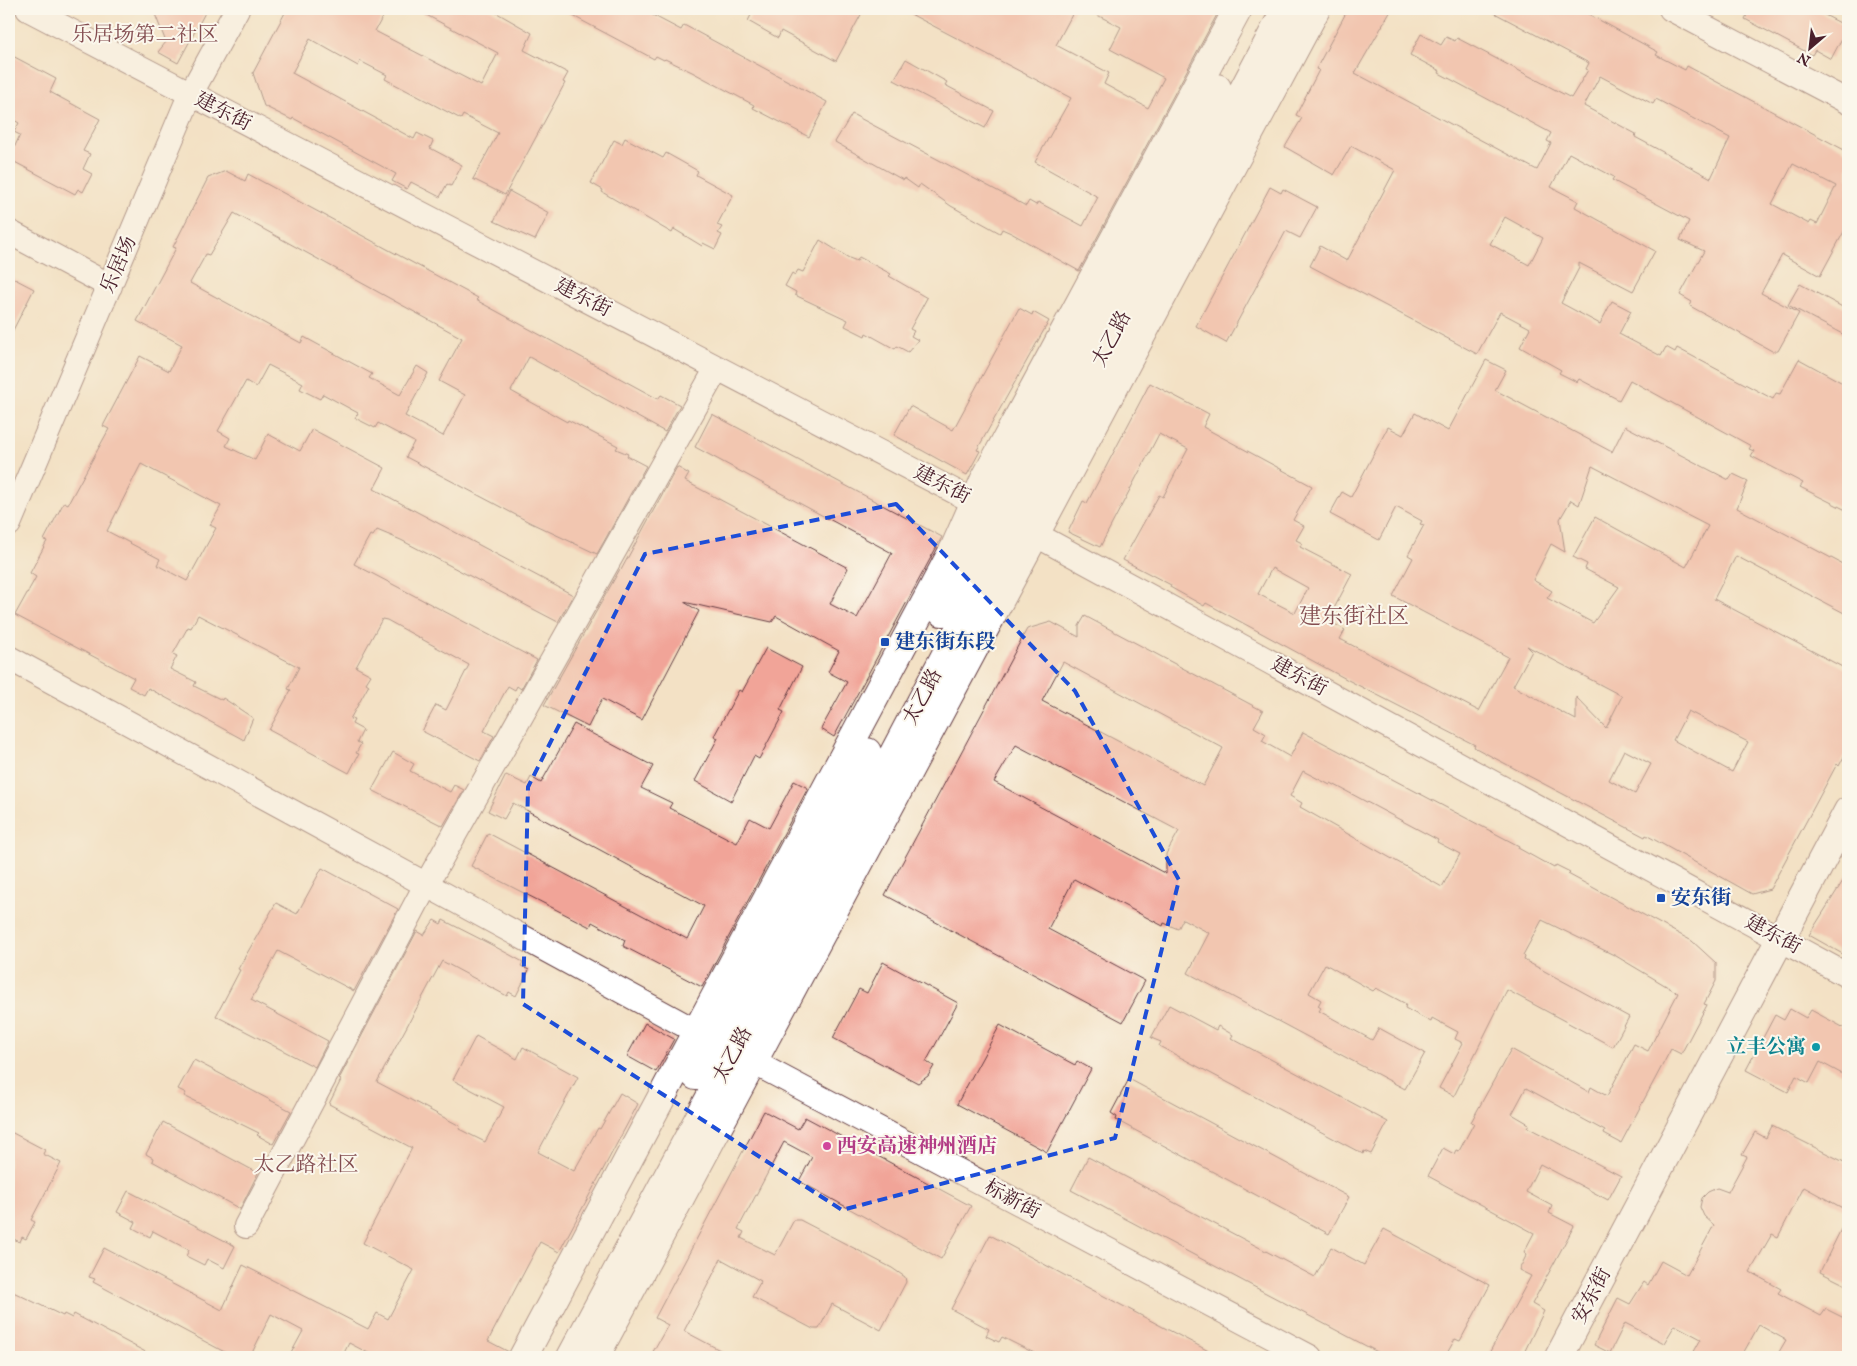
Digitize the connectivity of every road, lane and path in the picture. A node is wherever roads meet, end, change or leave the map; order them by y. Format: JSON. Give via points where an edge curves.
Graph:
{"nodes":[{"id":1,"x":28,"y":9,"type":"edge"},
{"id":2,"x":237,"y":9,"type":"edge"},
{"id":3,"x":1238,"y":9,"type":"edge"},
{"id":4,"x":1258,"y":9,"type":"edge"},
{"id":5,"x":1286,"y":9,"type":"edge"},
{"id":6,"x":1316,"y":9,"type":"edge"},
{"id":7,"x":1671,"y":9,"type":"edge"},
{"id":8,"x":190,"y":95,"type":"junction"},
{"id":9,"x":1848,"y":102,"type":"edge"},
{"id":10,"x":9,"y":232,"type":"edge"},
{"id":11,"x":110,"y":286,"type":"junction"},
{"id":12,"x":717,"y":368,"type":"junction"},
{"id":13,"x":1005,"y":518,"type":"junction"},
{"id":14,"x":9,"y":524,"type":"edge"},
{"id":15,"x":9,"y":658,"type":"edge"},
{"id":16,"x":1848,"y":811,"type":"edge"},
{"id":17,"x":426,"y":885,"type":"junction"},
{"id":18,"x":1780,"y":939,"type":"junction"},
{"id":19,"x":1848,"y":976,"type":"edge"},
{"id":20,"x":725,"y":1047,"type":"junction"},
{"id":21,"x":246,"y":1226,"type":"dead end"},
{"id":22,"x":523,"y":1357,"type":"edge"},
{"id":23,"x":544,"y":1357,"type":"edge"},
{"id":24,"x":571,"y":1357,"type":"edge"},
{"id":25,"x":595,"y":1357,"type":"edge"},
{"id":26,"x":1310,"y":1357,"type":"edge"},
{"id":27,"x":1559,"y":1357,"type":"edge"}],
"edges":[{"from":1,"to":8,"type":"street","name":"建东街"},
{"from":2,"to":8,"type":"street","name":"乐居场"},
{"from":3,"to":13,"type":"main road","via":[[984,481]]},
{"from":4,"to":13,"type":"main road","name":"太乙路"},
{"from":5,"to":13,"type":"main road","name":"太乙路"},
{"from":6,"to":13,"type":"main road"},
{"from":7,"to":9,"type":"street"},
{"from":8,"to":11,"type":"street","name":"乐居场"},
{"from":8,"to":12,"type":"street","name":"建东街"},
{"from":10,"to":11,"type":"street"},
{"from":11,"to":14,"type":"street","name":"乐居场"},
{"from":12,"to":13,"type":"street","name":"建东街"},
{"from":12,"to":17,"type":"street"},
{"from":13,"to":18,"type":"street","name":"建东街"},
{"from":13,"to":20,"type":"main road"},
{"from":13,"to":20,"type":"main road","name":"太乙路","via":[[892,704]]},
{"from":15,"to":17,"type":"street","name":"标新街"},
{"from":16,"to":18,"type":"main road","name":"安东街"},
{"from":17,"to":20,"type":"street","name":"标新街"},
{"from":17,"to":21,"type":"street"},
{"from":18,"to":19,"type":"street","name":"建东街"},
{"from":18,"to":27,"type":"main road","name":"安东街"},
{"from":20,"to":22,"type":"main road"},
{"from":20,"to":23,"type":"main road","name":"太乙路"},
{"from":20,"to":24,"type":"main road","name":"太乙路"},
{"from":20,"to":25,"type":"main road"},
{"from":20,"to":26,"type":"street","name":"标新街"}]}
